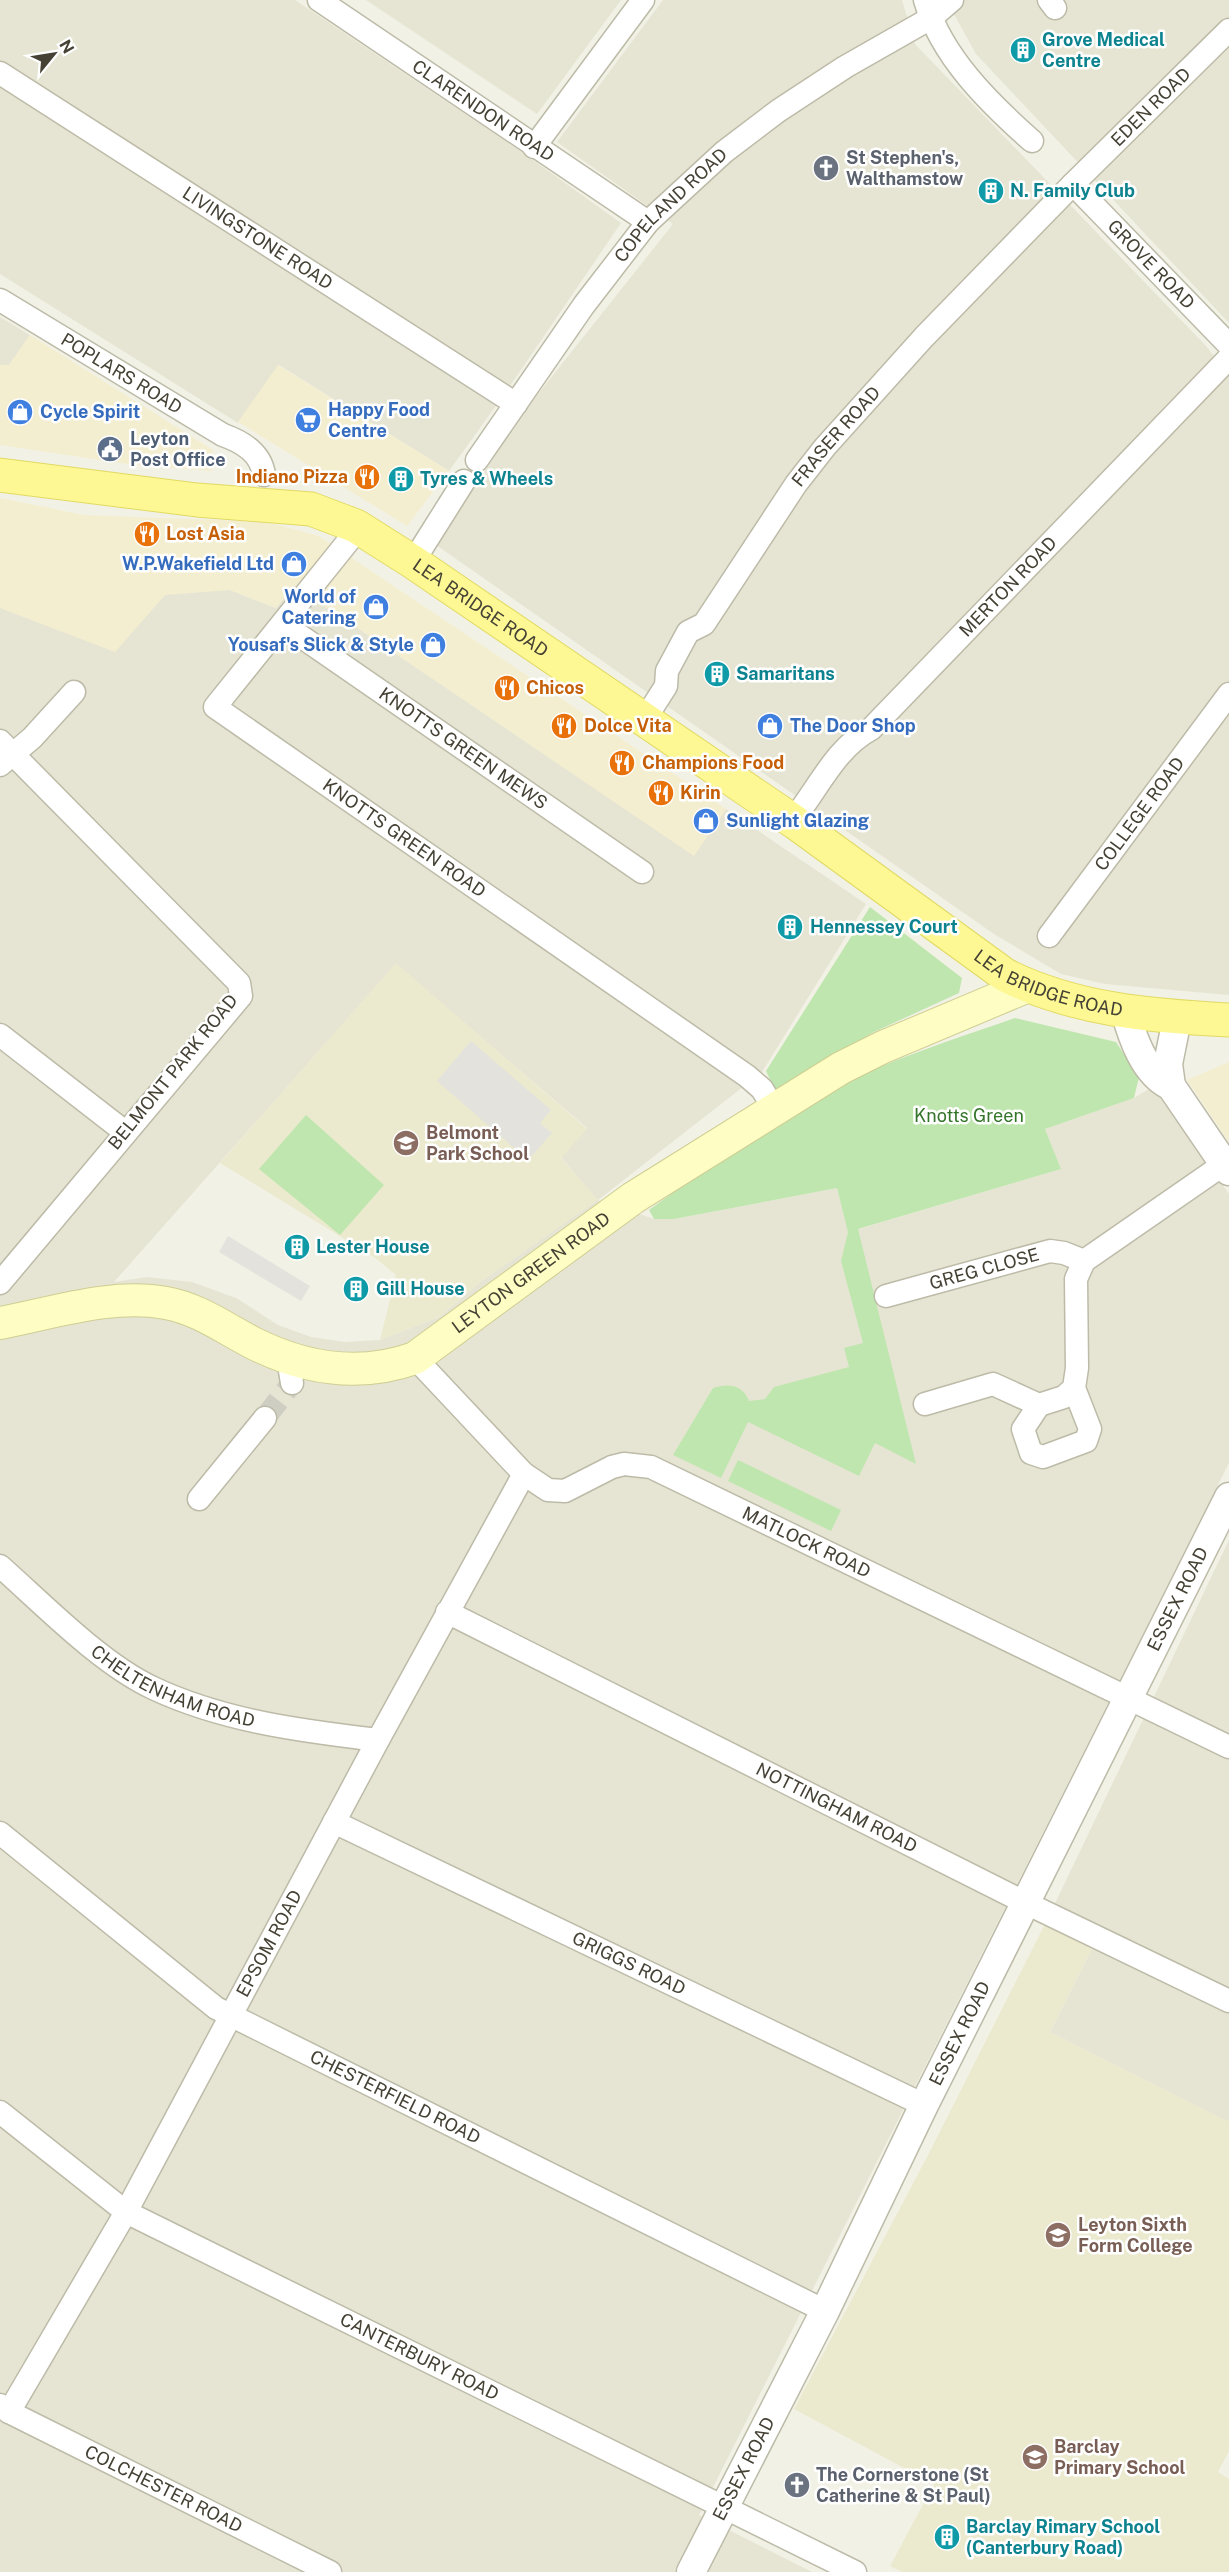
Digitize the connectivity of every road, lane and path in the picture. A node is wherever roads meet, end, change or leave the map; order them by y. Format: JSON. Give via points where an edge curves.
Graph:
{"nodes":[{"id":1,"x":319,"y":0,"type":"edge"},
{"id":2,"x":643,"y":0,"type":"edge"},
{"id":3,"x":952,"y":0,"type":"edge"},
{"id":4,"x":928,"y":9,"type":"edge"},
{"id":5,"x":1229,"y":30,"type":"edge"},
{"id":6,"x":0,"y":73,"type":"edge"},
{"id":7,"x":1032,"y":141,"type":"dead end"},
{"id":8,"x":534,"y":147,"type":"junction"},
{"id":9,"x":1073,"y":184,"type":"junction"},
{"id":10,"x":648,"y":222,"type":"junction"},
{"id":11,"x":0,"y":300,"type":"edge"},
{"id":12,"x":1229,"y":345,"type":"edge"},
{"id":13,"x":1229,"y":358,"type":"edge"},
{"id":14,"x":516,"y":404,"type":"junction"},
{"id":15,"x":477,"y":460,"type":"dead end"},
{"id":16,"x":0,"y":475,"type":"edge"},
{"id":17,"x":264,"y":475,"type":"dead end"},
{"id":18,"x":464,"y":481,"type":"dead end"},
{"id":19,"x":356,"y":526,"type":"junction"},
{"id":20,"x":413,"y":562,"type":"junction"},
{"id":21,"x":284,"y":624,"type":"junction"},
{"id":22,"x":74,"y":692,"type":"dead end"},
{"id":23,"x":1229,"y":694,"type":"edge"},
{"id":24,"x":645,"y":719,"type":"junction"},
{"id":25,"x":4,"y":753,"type":"edge"},
{"id":26,"x":792,"y":821,"type":"junction"},
{"id":27,"x":642,"y":872,"type":"dead end"},
{"id":28,"x":1049,"y":936,"type":"dead end"},
{"id":29,"x":1028,"y":986,"type":"junction"},
{"id":30,"x":1125,"y":1011,"type":"junction"},
{"id":31,"x":1181,"y":1016,"type":"junction"},
{"id":32,"x":1229,"y":1020,"type":"edge"},
{"id":33,"x":0,"y":1035,"type":"edge"},
{"id":34,"x":1171,"y":1086,"type":"junction"},
{"id":35,"x":774,"y":1109,"type":"junction"},
{"id":36,"x":125,"y":1132,"type":"junction"},
{"id":37,"x":1227,"y":1167,"type":"edge"},
{"id":38,"x":1084,"y":1261,"type":"junction"},
{"id":39,"x":0,"y":1283,"type":"edge"},
{"id":40,"x":886,"y":1296,"type":"dead end"},
{"id":41,"x":0,"y":1323,"type":"edge"},
{"id":42,"x":415,"y":1358,"type":"junction"},
{"id":43,"x":1074,"y":1388,"type":"junction"},
{"id":44,"x":925,"y":1404,"type":"dead end"},
{"id":45,"x":1039,"y":1405,"type":"junction"},
{"id":46,"x":265,"y":1418,"type":"tunnel mouth"},
{"id":47,"x":524,"y":1474,"type":"junction"},
{"id":48,"x":1229,"y":1497,"type":"edge"},
{"id":49,"x":199,"y":1499,"type":"dead end"},
{"id":50,"x":0,"y":1566,"type":"edge"},
{"id":51,"x":447,"y":1612,"type":"junction"},
{"id":52,"x":1128,"y":1697,"type":"junction"},
{"id":53,"x":378,"y":1740,"type":"junction"},
{"id":54,"x":1229,"y":1747,"type":"edge"},
{"id":55,"x":334,"y":1822,"type":"junction"},
{"id":56,"x":0,"y":1833,"type":"edge"},
{"id":57,"x":1026,"y":1903,"type":"junction"},
{"id":58,"x":1229,"y":2001,"type":"edge"},
{"id":59,"x":233,"y":2015,"type":"junction"},
{"id":60,"x":924,"y":2105,"type":"junction"},
{"id":61,"x":0,"y":2112,"type":"edge"},
{"id":62,"x":126,"y":2212,"type":"junction"},
{"id":63,"x":825,"y":2311,"type":"junction"},
{"id":64,"x":5,"y":2408,"type":"edge"},
{"id":65,"x":724,"y":2506,"type":"junction"},
{"id":66,"x":330,"y":2572,"type":"edge"},
{"id":67,"x":691,"y":2572,"type":"edge"},
{"id":68,"x":855,"y":2572,"type":"edge"}],
"edges":[{"from":1,"to":8,"type":"street","name":"CLARENDON ROAD"},
{"from":2,"to":8,"type":"street"},
{"from":3,"to":4,"type":"street","name":"COPELAND ROAD"},
{"from":4,"to":7,"type":"street","via":[[948,48],[969,76]]},
{"from":4,"to":10,"type":"street","name":"COPELAND ROAD","via":[[724,152]]},
{"from":5,"to":9,"type":"street","name":"EDEN ROAD"},
{"from":6,"to":14,"type":"street","name":"LIVINGSTONE ROAD"},
{"from":8,"to":10,"type":"street","name":"CLARENDON ROAD"},
{"from":9,"to":12,"type":"street","name":"GROVE ROAD"},
{"from":9,"to":24,"type":"street","name":"FRASER ROAD","via":[[825,447],[796,484],[704,624],[688,632],[667,670],[666,686]]},
{"from":10,"to":14,"type":"street","name":"COPELAND ROAD","via":[[584,305]]},
{"from":11,"to":17,"type":"street","name":"POPLARS ROAD","via":[[237,440],[259,458]]},
{"from":13,"to":26,"type":"street","name":"MERTON ROAD","via":[[871,729],[861,734],[823,776]]},
{"from":14,"to":15,"type":"street","name":"COPELAND ROAD"},
{"from":16,"to":19,"type":"main road","name":"LEA BRIDGE ROAD","via":[[197,500],[311,509]]},
{"from":18,"to":20,"type":"street"},
{"from":19,"to":20,"type":"main road","name":"LEA BRIDGE ROAD"},
{"from":19,"to":21,"type":"street","name":"KNOTTS GREEN ROAD"},
{"from":20,"to":24,"type":"main road","name":"LEA BRIDGE ROAD"},
{"from":21,"to":27,"type":"street","name":"KNOTTS GREEN MEWS"},
{"from":21,"to":35,"type":"street","name":"KNOTTS GREEN ROAD","via":[[215,707],[747,1076],[762,1089]]},
{"from":22,"to":25,"type":"street","via":[[32,738]]},
{"from":23,"to":28,"type":"street","name":"COLLEGE ROAD"},
{"from":24,"to":26,"type":"main road","name":"LEA BRIDGE ROAD"},
{"from":25,"to":36,"type":"street","name":"BELMONT PARK ROAD","via":[[239,983],[241,996]]},
{"from":26,"to":29,"type":"main road","name":"LEA BRIDGE ROAD","via":[[1005,975]]},
{"from":29,"to":30,"type":"main road","name":"LEA BRIDGE ROAD","via":[[1082,1004]]},
{"from":29,"to":35,"type":"main road","name":"LEYTON GREEN ROAD","via":[[883,1047]]},
{"from":30,"to":31,"type":"main road","name":"LEA BRIDGE ROAD"},
{"from":30,"to":34,"type":"street","via":[[1136,1045],[1163,1082]]},
{"from":31,"to":32,"type":"main road","name":"LEA BRIDGE ROAD"},
{"from":31,"to":34,"type":"street","via":[[1168,1064]]},
{"from":33,"to":36,"type":"street"},
{"from":34,"to":37,"type":"street"},
{"from":35,"to":42,"type":"main road","name":"LEYTON GREEN ROAD","via":[[633,1198]]},
{"from":36,"to":39,"type":"street","name":"BELMONT PARK ROAD"},
{"from":37,"to":38,"type":"street"},
{"from":38,"to":40,"type":"street","name":"GREG CLOSE","via":[[1050,1251]]},
{"from":38,"to":43,"type":"street","via":[[1076,1279]]},
{"from":41,"to":42,"type":"main road","name":"LEYTON GREEN ROAD","via":[[121,1300],[166,1303],[205,1315],[290,1371],[364,1369]]},
{"from":42,"to":47,"type":"street","name":"MATLOCK ROAD"},
{"from":43,"to":45,"type":"street","via":[[1064,1398]]},
{"from":43,"to":45,"type":"street","via":[[1090,1429],[1086,1442],[1043,1457],[1031,1453],[1023,1429]]},
{"from":44,"to":45,"type":"street","via":[[993,1384]]},
{"from":46,"to":49,"type":"street"},
{"from":47,"to":51,"type":"street","name":"EPSOM ROAD"},
{"from":47,"to":52,"type":"street","name":"MATLOCK ROAD","via":[[548,1490],[565,1491],[612,1467],[651,1467]]},
{"from":48,"to":52,"type":"street","name":"ESSEX ROAD"},
{"from":50,"to":53,"type":"street","name":"CHELTENHAM ROAD","via":[[94,1649],[151,1687],[211,1711],[303,1731]]},
{"from":51,"to":53,"type":"street","name":"EPSOM ROAD"},
{"from":51,"to":57,"type":"street","name":"NOTTINGHAM ROAD"},
{"from":52,"to":54,"type":"street","name":"MATLOCK ROAD"},
{"from":52,"to":57,"type":"street","name":"ESSEX ROAD"},
{"from":53,"to":55,"type":"street","name":"EPSOM ROAD"},
{"from":55,"to":59,"type":"street","name":"EPSOM ROAD"},
{"from":55,"to":60,"type":"street","name":"GRIGGS ROAD"},
{"from":56,"to":59,"type":"street","name":"CHESTERFIELD ROAD","via":[[216,2008]]},
{"from":57,"to":58,"type":"street","name":"NOTTINGHAM ROAD"},
{"from":57,"to":60,"type":"street","name":"ESSEX ROAD"},
{"from":59,"to":62,"type":"street","name":"EPSOM ROAD"},
{"from":59,"to":63,"type":"street","name":"CHESTERFIELD ROAD"},
{"from":60,"to":63,"type":"street","name":"ESSEX ROAD"},
{"from":61,"to":62,"type":"street","name":"CANTERBURY ROAD"},
{"from":62,"to":64,"type":"street","name":"EPSOM ROAD"},
{"from":62,"to":65,"type":"street","name":"CANTERBURY ROAD"},
{"from":63,"to":65,"type":"street","name":"ESSEX ROAD"},
{"from":64,"to":66,"type":"street","name":"COLCHESTER ROAD"},
{"from":65,"to":67,"type":"street","name":"ESSEX ROAD"},
{"from":65,"to":68,"type":"street","name":"CANTERBURY ROAD"}]}
